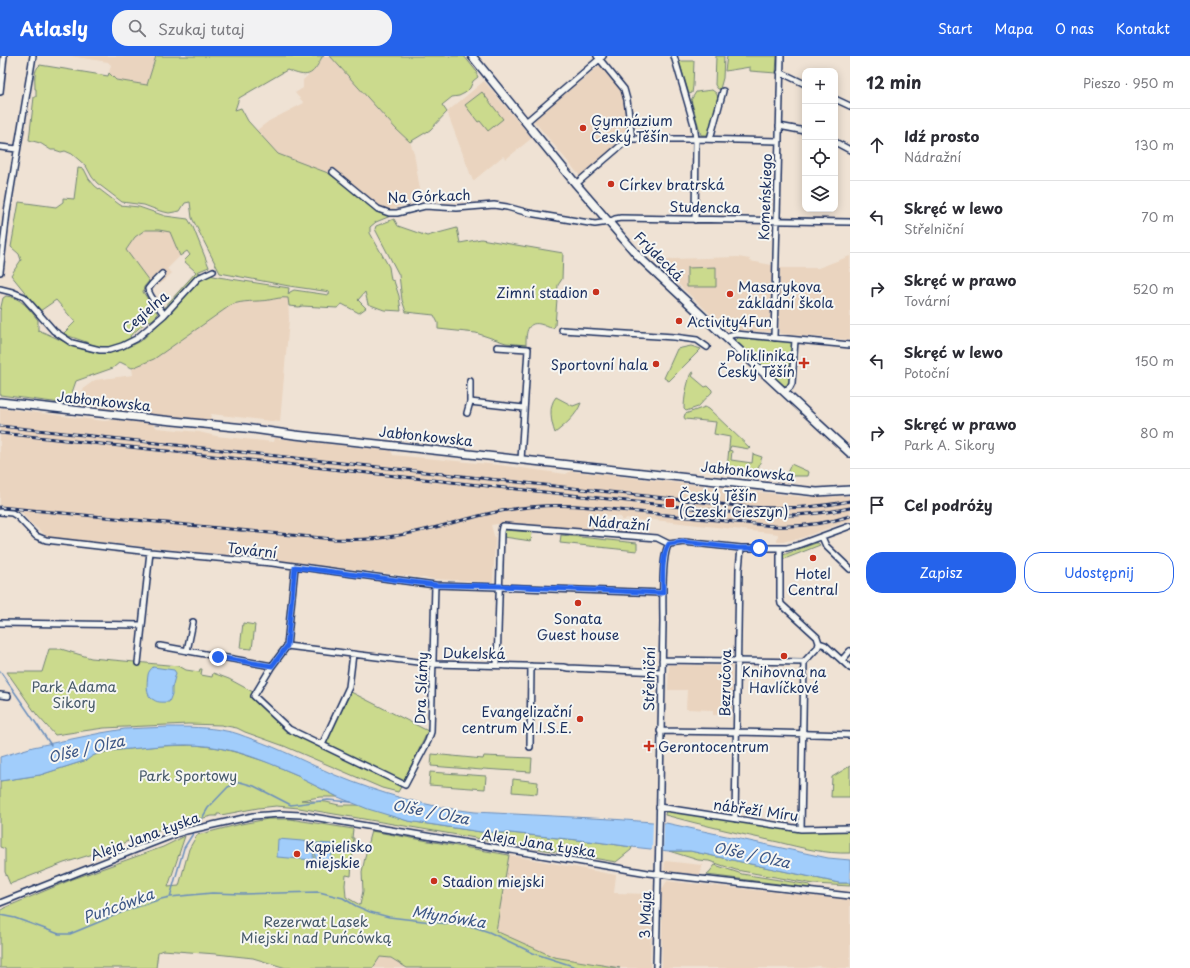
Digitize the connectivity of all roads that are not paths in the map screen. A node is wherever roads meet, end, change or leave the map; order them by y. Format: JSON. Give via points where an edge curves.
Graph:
{"nodes":[{"id":1,"x":4,"y":56,"type":"edge"},
{"id":2,"x":33,"y":56,"type":"edge"},
{"id":3,"x":472,"y":56,"type":"edge"},
{"id":4,"x":674,"y":56,"type":"edge"},
{"id":5,"x":781,"y":56,"type":"edge"},
{"id":6,"x":600,"y":57,"type":"edge"},
{"id":7,"x":1,"y":68,"type":"edge"},
{"id":8,"x":780,"y":72,"type":"junction"},
{"id":9,"x":802,"y":83,"type":"edge"},
{"id":10,"x":722,"y":91,"type":"dead end"},
{"id":11,"x":0,"y":92,"type":"edge"},
{"id":12,"x":838,"y":100,"type":"edge"},
{"id":13,"x":850,"y":106,"type":"edge"},
{"id":14,"x":528,"y":120,"type":"junction"},
{"id":15,"x":779,"y":126,"type":"junction"},
{"id":16,"x":802,"y":130,"type":"edge"},
{"id":17,"x":632,"y":139,"type":"junction"},
{"id":18,"x":696,"y":139,"type":"junction"},
{"id":19,"x":710,"y":139,"type":"junction"},
{"id":20,"x":779,"y":141,"type":"junction"},
{"id":21,"x":838,"y":144,"type":"edge"},
{"id":22,"x":0,"y":147,"type":"edge"},
{"id":23,"x":18,"y":149,"type":"junction"},
{"id":24,"x":850,"y":150,"type":"edge"},
{"id":25,"x":334,"y":172,"type":"dead end"},
{"id":26,"x":576,"y":184,"type":"junction"},
{"id":27,"x":695,"y":220,"type":"junction"},
{"id":28,"x":776,"y":220,"type":"junction"},
{"id":29,"x":609,"y":222,"type":"junction"},
{"id":30,"x":850,"y":222,"type":"edge"},
{"id":31,"x":0,"y":272,"type":"edge"},
{"id":32,"x":213,"y":272,"type":"dead end"},
{"id":33,"x":162,"y":274,"type":"dead end"},
{"id":34,"x":0,"y":289,"type":"edge"},
{"id":35,"x":164,"y":314,"type":"junction"},
{"id":36,"x":562,"y":330,"type":"dead end"},
{"id":37,"x":774,"y":338,"type":"junction"},
{"id":38,"x":727,"y":339,"type":"junction"},
{"id":39,"x":795,"y":340,"type":"junction"},
{"id":40,"x":850,"y":345,"type":"edge"},
{"id":41,"x":497,"y":347,"type":"dead end"},
{"id":42,"x":707,"y":347,"type":"dead end"},
{"id":43,"x":470,"y":381,"type":"dead end"},
{"id":44,"x":784,"y":392,"type":"junction"},
{"id":45,"x":0,"y":402,"type":"edge"},
{"id":46,"x":470,"y":402,"type":"junction"},
{"id":47,"x":524,"y":408,"type":"junction"},
{"id":48,"x":467,"y":413,"type":"dead end"},
{"id":49,"x":850,"y":453,"type":"edge"},
{"id":50,"x":521,"y":460,"type":"junction"},
{"id":51,"x":850,"y":490,"type":"edge"},
{"id":52,"x":0,"y":512,"type":"edge"},
{"id":53,"x":850,"y":526,"type":"edge"},
{"id":54,"x":822,"y":537,"type":"junction"},
{"id":55,"x":669,"y":544,"type":"junction"},
{"id":56,"x":741,"y":548,"type":"junction"},
{"id":57,"x":780,"y":548,"type":"junction"},
{"id":58,"x":150,"y":552,"type":"junction"},
{"id":59,"x":295,"y":567,"type":"junction"},
{"id":60,"x":850,"y":569,"type":"edge"},
{"id":61,"x":436,"y":585,"type":"junction"},
{"id":62,"x":499,"y":586,"type":"junction"},
{"id":63,"x":663,"y":593,"type":"junction"},
{"id":64,"x":193,"y":622,"type":"dead end"},
{"id":65,"x":0,"y":623,"type":"edge"},
{"id":66,"x":142,"y":625,"type":"junction"},
{"id":67,"x":819,"y":643,"type":"junction"},
{"id":68,"x":160,"y":646,"type":"dead end"},
{"id":69,"x":287,"y":646,"type":"junction"},
{"id":70,"x":187,"y":651,"type":"junction"},
{"id":71,"x":850,"y":651,"type":"edge"},
{"id":72,"x":353,"y":654,"type":"junction"},
{"id":73,"x":662,"y":660,"type":"junction"},
{"id":74,"x":842,"y":660,"type":"junction"},
{"id":75,"x":737,"y":661,"type":"junction"},
{"id":76,"x":804,"y":662,"type":"junction"},
{"id":77,"x":138,"y":663,"type":"dead end"},
{"id":78,"x":434,"y":664,"type":"junction"},
{"id":79,"x":496,"y":665,"type":"junction"},
{"id":80,"x":272,"y":666,"type":"junction"},
{"id":81,"x":531,"y":666,"type":"junction"},
{"id":82,"x":850,"y":668,"type":"edge"},
{"id":83,"x":661,"y":672,"type":"junction"},
{"id":84,"x":0,"y":695,"type":"edge"},
{"id":85,"x":8,"y":696,"type":"dead end"},
{"id":86,"x":660,"y":731,"type":"junction"},
{"id":87,"x":736,"y":732,"type":"junction"},
{"id":88,"x":803,"y":734,"type":"junction"},
{"id":89,"x":850,"y":735,"type":"edge"},
{"id":90,"x":322,"y":745,"type":"junction"},
{"id":91,"x":530,"y":747,"type":"dead end"},
{"id":92,"x":659,"y":807,"type":"junction"},
{"id":93,"x":659,"y":814,"type":"joint"},
{"id":94,"x":735,"y":820,"type":"junction"},
{"id":95,"x":850,"y":828,"type":"edge"},
{"id":96,"x":801,"y":829,"type":"junction"},
{"id":97,"x":659,"y":875,"type":"junction"},
{"id":98,"x":850,"y":896,"type":"edge"},
{"id":99,"x":0,"y":903,"type":"edge"},
{"id":100,"x":656,"y":968,"type":"edge"}],
"edges":[{"from":1,"to":7,"type":"street"},
{"from":2,"to":23,"type":"street"},
{"from":3,"to":14,"type":"main road","name":"Frýdecká"},
{"from":4,"to":18,"type":"street"},
{"from":5,"to":8,"type":"street","name":"Komeńskiego"},
{"from":6,"to":14,"type":"street"},
{"from":6,"to":17,"type":"street","via":[[624,89]]},
{"from":7,"to":11,"type":"street"},
{"from":8,"to":9,"type":"street"},
{"from":8,"to":15,"type":"street","name":"Komeńskiego"},
{"from":10,"to":19,"type":"street"},
{"from":12,"to":13,"type":"street"},
{"from":14,"to":26,"type":"main road","name":"Frýdecká"},
{"from":15,"to":16,"type":"street"},
{"from":15,"to":20,"type":"street","name":"Komeńskiego"},
{"from":17,"to":18,"type":"street"},
{"from":17,"to":26,"type":"street","via":[[625,142]]},
{"from":18,"to":19,"type":"street"},
{"from":18,"to":27,"type":"street"},
{"from":19,"to":20,"type":"street"},
{"from":20,"to":28,"type":"street","name":"Komeńskiego"},
{"from":21,"to":24,"type":"street"},
{"from":22,"to":23,"type":"street"},
{"from":23,"to":31,"type":"street"},
{"from":25,"to":29,"type":"street","name":"Na Górkach","via":[[378,209],[389,213],[425,206],[457,208],[494,205],[595,224]]},
{"from":26,"to":29,"type":"main road","name":"Frýdecká"},
{"from":27,"to":28,"type":"street","name":"Studencka"},
{"from":27,"to":29,"type":"street","name":"Studencka","via":[[621,218]]},
{"from":28,"to":30,"type":"street","name":"Studencka"},
{"from":28,"to":37,"type":"street","name":"Komeńskiego"},
{"from":29,"to":38,"type":"main road","name":"Frýdecká","via":[[639,257]]},
{"from":32,"to":35,"type":"street","name":"Cegielna","via":[[198,278]]},
{"from":33,"to":35,"type":"street","via":[[148,289]]},
{"from":34,"to":35,"type":"street","name":"Cegielna","via":[[24,297],[54,330],[72,343],[100,350],[116,349],[136,339]]},
{"from":36,"to":42,"type":"street","via":[[674,337],[697,340]]},
{"from":37,"to":38,"type":"street","via":[[736,334]]},
{"from":37,"to":39,"type":"street"},
{"from":38,"to":44,"type":"main road","name":"Frýdecká"},
{"from":39,"to":40,"type":"street"},
{"from":39,"to":44,"type":"street","via":[[792,383]]},
{"from":41,"to":47,"type":"street","via":[[528,349]]},
{"from":43,"to":46,"type":"street"},
{"from":44,"to":49,"type":"main road","name":"Frýdecká"},
{"from":45,"to":50,"type":"main road","name":"Jabłonkowska"},
{"from":46,"to":47,"type":"street"},
{"from":46,"to":48,"type":"street"},
{"from":47,"to":50,"type":"street"},
{"from":50,"to":51,"type":"main road","name":"Jabłonkowska","via":[[817,492]]},
{"from":52,"to":58,"type":"street","name":"Tovární","via":[[17,516],[36,536],[46,540]]},
{"from":53,"to":54,"type":"street","name":"Nádražní"},
{"from":54,"to":57,"type":"street","name":"Nádražní","via":[[793,547]]},
{"from":54,"to":60,"type":"street","via":[[826,546]]},
{"from":55,"to":56,"type":"street","name":"Nádražní","via":[[684,542]]},
{"from":55,"to":62,"type":"street","name":"Nádražní","via":[[657,538],[506,526],[502,527],[500,532]]},
{"from":55,"to":63,"type":"street","name":"Střelniční","via":[[664,558]]},
{"from":56,"to":57,"type":"street","name":"Nádražní"},
{"from":56,"to":75,"type":"street","name":"Bezručova"},
{"from":57,"to":67,"type":"street","via":[[781,604],[817,638]]},
{"from":58,"to":59,"type":"street","name":"Tovární"},
{"from":58,"to":66,"type":"street"},
{"from":59,"to":61,"type":"street","name":"Tovární"},
{"from":59,"to":69,"type":"street"},
{"from":61,"to":62,"type":"street","name":"Tovární"},
{"from":61,"to":78,"type":"street","name":"Dra Slámy"},
{"from":62,"to":63,"type":"street","name":"Tovární"},
{"from":62,"to":79,"type":"street"},
{"from":63,"to":73,"type":"street","name":"Střelniční"},
{"from":64,"to":70,"type":"street"},
{"from":65,"to":66,"type":"street"},
{"from":66,"to":77,"type":"street"},
{"from":67,"to":74,"type":"street"},
{"from":67,"to":76,"type":"street"},
{"from":68,"to":70,"type":"street"},
{"from":69,"to":72,"type":"street","name":"Dukelská"},
{"from":69,"to":80,"type":"street"},
{"from":70,"to":80,"type":"street"},
{"from":71,"to":74,"type":"street"},
{"from":72,"to":78,"type":"street","name":"Dukelská"},
{"from":72,"to":90,"type":"street","via":[[349,687]]},
{"from":73,"to":75,"type":"street"},
{"from":73,"to":83,"type":"street","name":"Střelniční"},
{"from":74,"to":82,"type":"street"},
{"from":75,"to":76,"type":"street"},
{"from":75,"to":87,"type":"street","name":"Bezručova"},
{"from":76,"to":88,"type":"street"},
{"from":78,"to":79,"type":"street","name":"Dukelská"},
{"from":78,"to":90,"type":"street","name":"Dra Slámy","via":[[431,732],[405,785]]},
{"from":79,"to":81,"type":"street","name":"Dukelská"},
{"from":80,"to":90,"type":"street","via":[[254,696],[289,729]]},
{"from":81,"to":83,"type":"street","name":"Dukelská"},
{"from":81,"to":91,"type":"street"},
{"from":83,"to":86,"type":"street","name":"Střelniční"},
{"from":84,"to":85,"type":"street"},
{"from":86,"to":87,"type":"street"},
{"from":86,"to":92,"type":"street","name":"Střelniční"},
{"from":87,"to":88,"type":"street"},
{"from":87,"to":94,"type":"street","name":"Bezručova"},
{"from":88,"to":89,"type":"street"},
{"from":88,"to":96,"type":"street"},
{"from":92,"to":93,"type":"street","name":"Střelniční"},
{"from":92,"to":94,"type":"street","name":"nábřeží Míru"},
{"from":93,"to":97,"type":"street","name":"3 Maja"},
{"from":94,"to":96,"type":"street","name":"nábřeží Míru"},
{"from":95,"to":96,"type":"street","name":"nábřeží Míru"},
{"from":97,"to":98,"type":"street","name":"Aleja Jana Łyska"},
{"from":97,"to":99,"type":"street","name":"Aleja Jana Łyska","via":[[301,815],[273,814],[246,817],[176,834]]},
{"from":97,"to":100,"type":"street","name":"3 Maja"}]}
